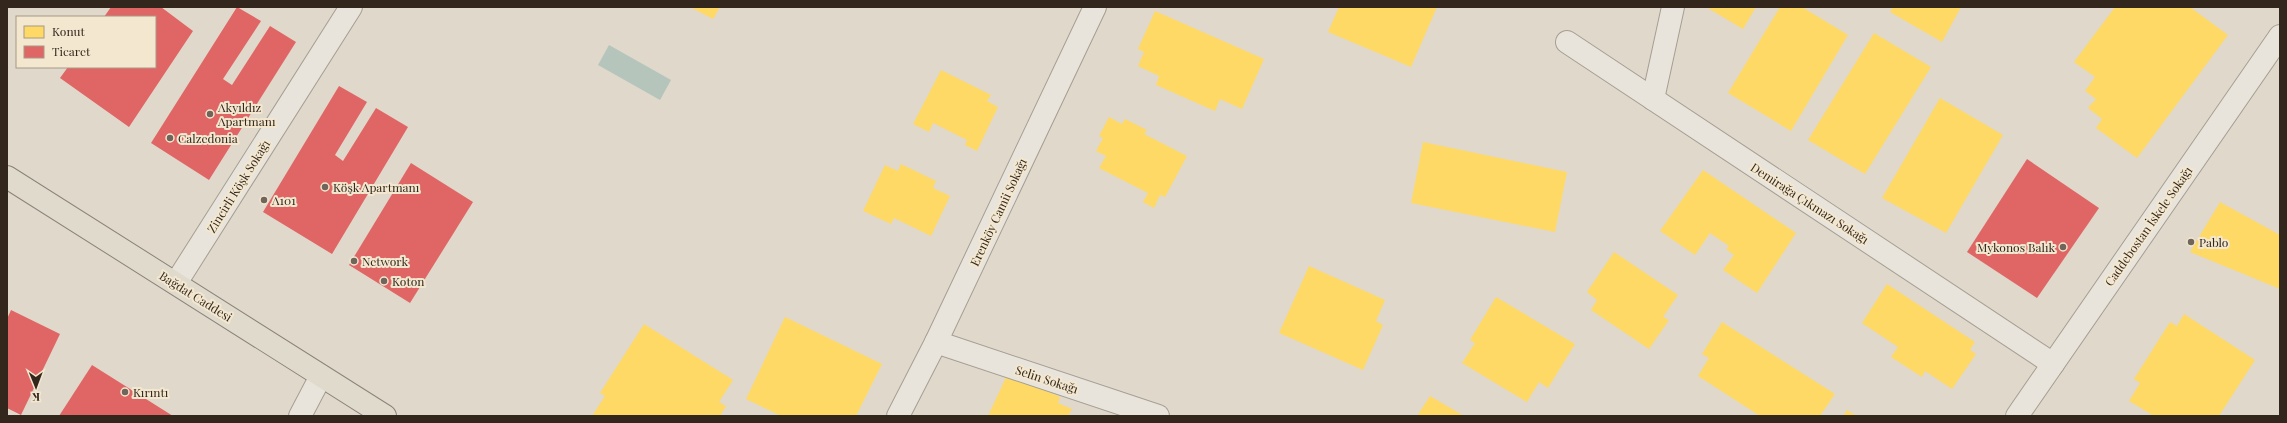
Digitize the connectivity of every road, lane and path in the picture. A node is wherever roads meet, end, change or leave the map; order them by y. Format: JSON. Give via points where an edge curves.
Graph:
{"nodes":[{"id":1,"x":351,"y":7,"type":"edge"},
{"id":2,"x":1095,"y":7,"type":"edge"},
{"id":3,"x":1673,"y":7,"type":"edge"},
{"id":4,"x":2280,"y":36,"type":"edge"},
{"id":5,"x":1566,"y":42,"type":"dead end"},
{"id":6,"x":1653,"y":100,"type":"junction"},
{"id":7,"x":7,"y":177,"type":"edge"},
{"id":8,"x":176,"y":283,"type":"junction"},
{"id":9,"x":936,"y":342,"type":"junction"},
{"id":10,"x":2052,"y":364,"type":"junction"},
{"id":11,"x":321,"y":376,"type":"junction"},
{"id":12,"x":300,"y":416,"type":"edge"},
{"id":13,"x":385,"y":416,"type":"edge"},
{"id":14,"x":898,"y":416,"type":"edge"},
{"id":15,"x":1158,"y":416,"type":"edge"},
{"id":16,"x":2017,"y":416,"type":"edge"}],
"edges":[{"from":1,"to":8,"type":"street","name":"Zincirli Köşk Sokağı"},
{"from":2,"to":9,"type":"street","name":"Erenköy Camii Sokağı"},
{"from":3,"to":6,"type":"street"},
{"from":4,"to":10,"type":"street","name":"Caddebostan İskele Sokağı"},
{"from":5,"to":6,"type":"street","name":"Demirağa Çıkmazı Sokağı"},
{"from":6,"to":10,"type":"street","name":"Demirağa Çıkmazı Sokağı"},
{"from":7,"to":8,"type":"main road","name":"Bağdat Caddesi"},
{"from":8,"to":11,"type":"main road","name":"Bağdat Caddesi"},
{"from":9,"to":14,"type":"street","name":"Erenköy Camii Sokağı"},
{"from":9,"to":15,"type":"street","name":"Selin Sokağı"},
{"from":10,"to":16,"type":"street","name":"Caddebostan İskele Sokağı"},
{"from":11,"to":12,"type":"street"},
{"from":11,"to":13,"type":"main road","name":"Bağdat Caddesi"}]}
